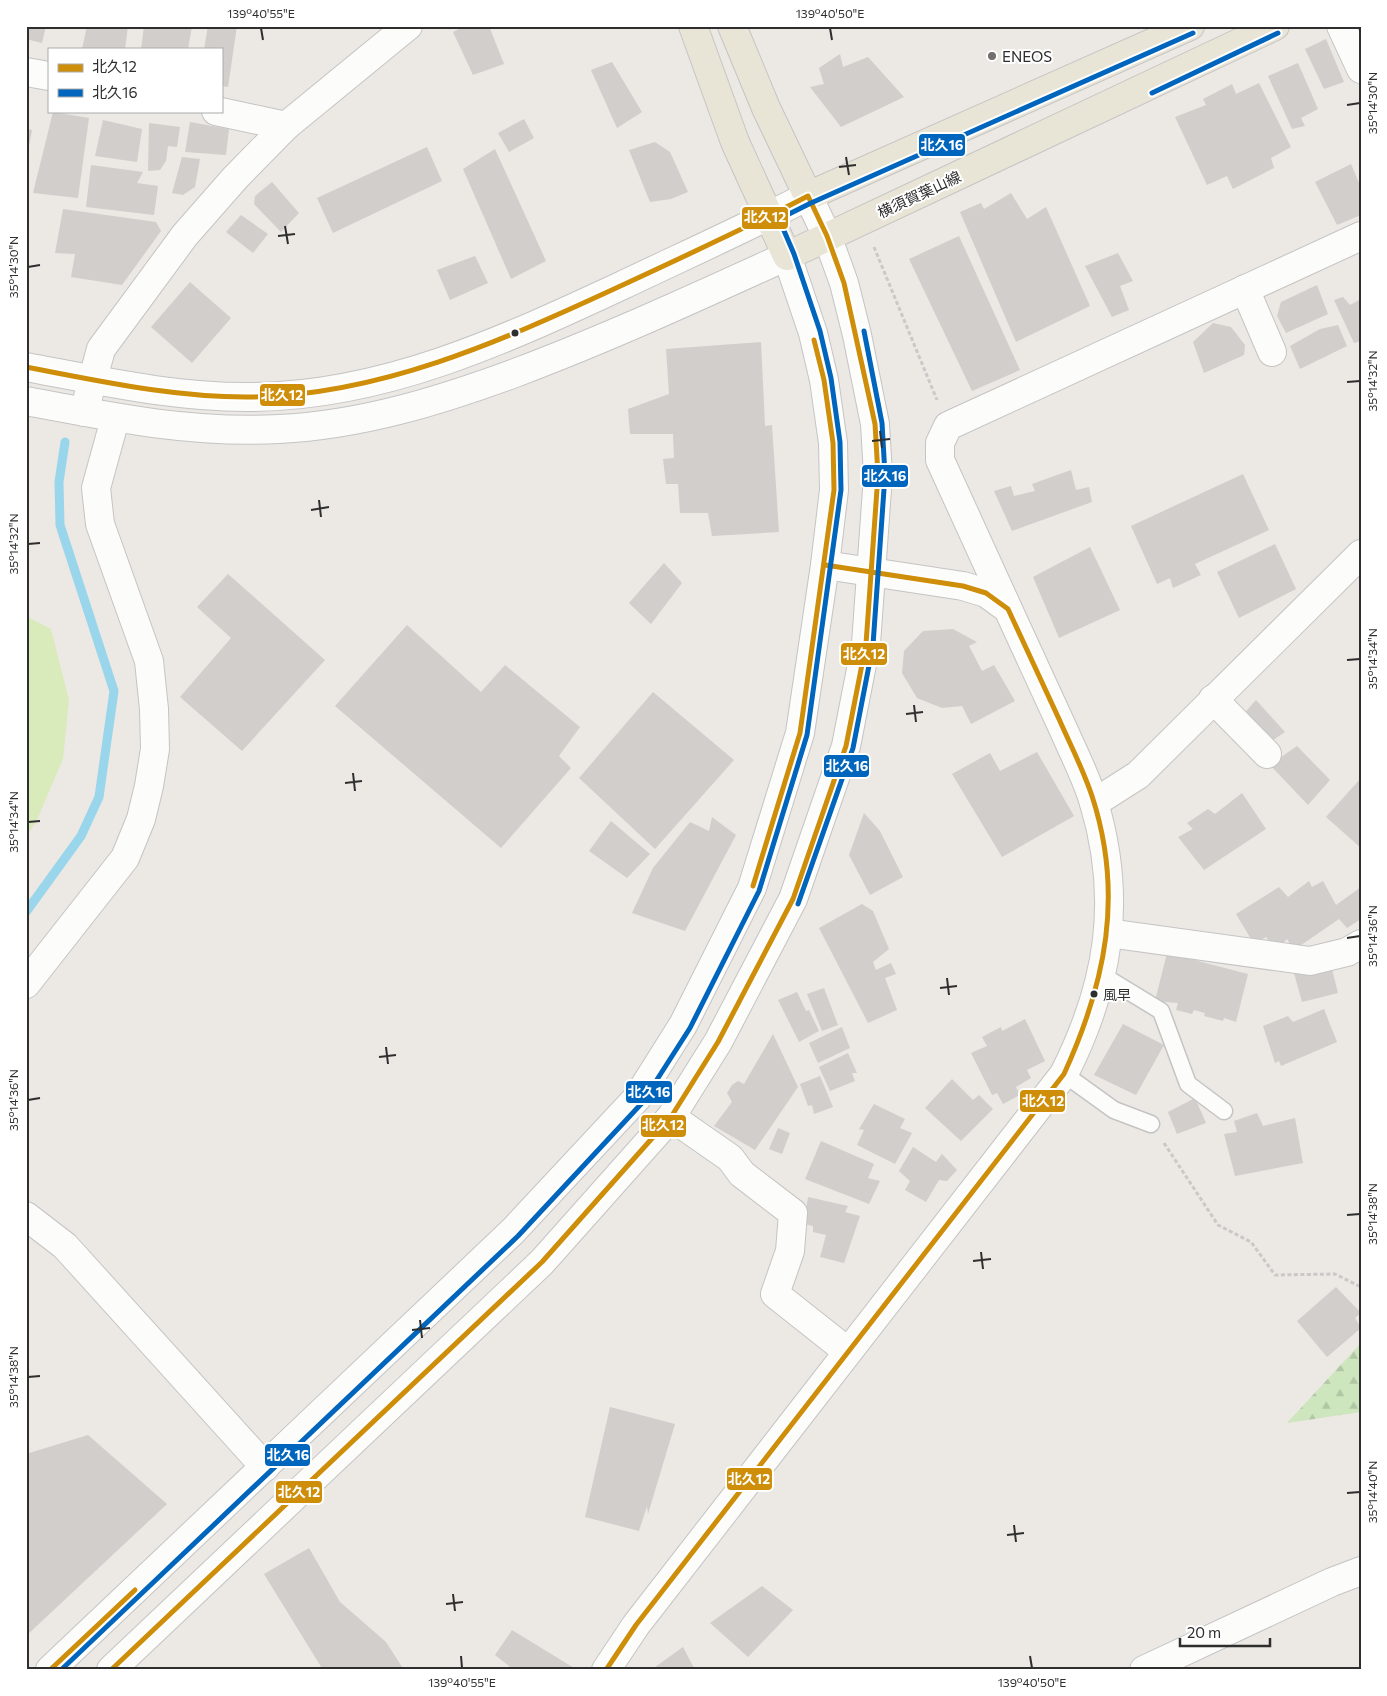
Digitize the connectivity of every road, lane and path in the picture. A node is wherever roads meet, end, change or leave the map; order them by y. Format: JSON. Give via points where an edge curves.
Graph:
{"nodes":[{"id":1,"x":408,"y":26,"type":"edge"},
{"id":2,"x":693,"y":26,"type":"edge"},
{"id":3,"x":732,"y":26,"type":"edge"},
{"id":4,"x":1190,"y":26,"type":"edge"},
{"id":5,"x":1275,"y":26,"type":"edge"},
{"id":6,"x":1341,"y":26,"type":"edge"},
{"id":7,"x":1361,"y":70,"type":"edge"},
{"id":8,"x":26,"y":72,"type":"edge"},
{"id":9,"x":48,"y":76,"type":"edge"},
{"id":10,"x":221,"y":112,"type":"edge"},
{"id":11,"x":286,"y":126,"type":"junction"},
{"id":12,"x":808,"y":196,"type":"junction"},
{"id":13,"x":769,"y":216,"type":"junction"},
{"id":14,"x":863,"y":220,"type":"junction"},
{"id":15,"x":827,"y":236,"type":"junction"},
{"id":16,"x":1361,"y":236,"type":"edge"},
{"id":17,"x":787,"y":256,"type":"junction"},
{"id":18,"x":1245,"y":289,"type":"junction"},
{"id":19,"x":1272,"y":352,"type":"dead end"},
{"id":20,"x":26,"y":367,"type":"edge"},
{"id":21,"x":92,"y":380,"type":"junction"},
{"id":22,"x":26,"y":401,"type":"edge"},
{"id":23,"x":84,"y":412,"type":"junction"},
{"id":24,"x":115,"y":419,"type":"junction"},
{"id":25,"x":948,"y":426,"type":"junction"},
{"id":26,"x":1361,"y":554,"type":"edge"},
{"id":27,"x":825,"y":565,"type":"junction"},
{"id":28,"x":870,"y":571,"type":"junction"},
{"id":29,"x":1008,"y":609,"type":"junction"},
{"id":30,"x":1213,"y":699,"type":"junction"},
{"id":31,"x":1267,"y":754,"type":"dead end"},
{"id":32,"x":1094,"y":803,"type":"junction"},
{"id":33,"x":1108,"y":933,"type":"junction"},
{"id":34,"x":1361,"y":944,"type":"edge"},
{"id":35,"x":1102,"y":975,"type":"junction"},
{"id":36,"x":26,"y":984,"type":"edge"},
{"id":37,"x":1064,"y":1074,"type":"junction"},
{"id":38,"x":1224,"y":1111,"type":"dead end"},
{"id":39,"x":671,"y":1117,"type":"junction"},
{"id":40,"x":1151,"y":1124,"type":"joint"},
{"id":41,"x":26,"y":1216,"type":"edge"},
{"id":42,"x":1361,"y":1287,"type":"edge"},
{"id":43,"x":847,"y":1351,"type":"junction"},
{"id":44,"x":265,"y":1467,"type":"junction"},
{"id":45,"x":1361,"y":1571,"type":"edge"},
{"id":46,"x":50,"y":1670,"type":"edge"},
{"id":47,"x":111,"y":1670,"type":"edge"},
{"id":48,"x":606,"y":1670,"type":"edge"},
{"id":49,"x":1144,"y":1670,"type":"edge"}],
"edges":[{"from":1,"to":11,"type":"street"},
{"from":2,"to":13,"type":"main road","via":[[735,142]]},
{"from":3,"to":12,"type":"main road"},
{"from":4,"to":12,"type":"main road"},
{"from":5,"to":14,"type":"main road","name":"横須賀葉山線"},
{"from":6,"to":7,"type":"street"},
{"from":8,"to":9,"type":"street"},
{"from":10,"to":11,"type":"street"},
{"from":11,"to":21,"type":"street","via":[[185,235],[101,349]]},
{"from":12,"to":13,"type":"street"},
{"from":12,"to":15,"type":"street"},
{"from":13,"to":17,"type":"main road"},
{"from":13,"to":21,"type":"street","via":[[467,354],[353,386],[252,397],[179,394]]},
{"from":14,"to":15,"type":"main road","name":"横須賀葉山線"},
{"from":14,"to":25,"type":"path"},
{"from":15,"to":17,"type":"main road","name":"横須賀葉山線"},
{"from":15,"to":28,"type":"street","via":[[844,283],[875,424],[878,476]]},
{"from":16,"to":18,"type":"street"},
{"from":17,"to":24,"type":"street","via":[[562,355],[454,395],[393,412],[279,430],[199,429]]},
{"from":17,"to":27,"type":"street","via":[[813,333],[824,380],[832,443],[834,490]]},
{"from":18,"to":19,"type":"street"},
{"from":18,"to":25,"type":"street"},
{"from":20,"to":21,"type":"street"},
{"from":21,"to":23,"type":"street"},
{"from":22,"to":23,"type":"street"},
{"from":23,"to":24,"type":"street"},
{"from":24,"to":36,"type":"street","via":[[96,488],[100,524],[149,661],[155,749],[141,819],[125,858]]},
{"from":25,"to":29,"type":"street","via":[[940,443],[940,460]]},
{"from":26,"to":30,"type":"street"},
{"from":27,"to":28,"type":"street"},
{"from":27,"to":44,"type":"street","via":[[800,733],[752,888],[682,1025],[637,1098],[513,1231]]},
{"from":28,"to":29,"type":"street","via":[[963,586],[986,593]]},
{"from":28,"to":39,"type":"street","via":[[866,644],[846,746],[792,899],[718,1042]]},
{"from":29,"to":32,"type":"street"},
{"from":30,"to":31,"type":"street"},
{"from":30,"to":32,"type":"street","via":[[1138,775]]},
{"from":32,"to":33,"type":"street","via":[[1108,864]]},
{"from":33,"to":34,"type":"street","via":[[1310,961],[1347,952]]},
{"from":33,"to":35,"type":"street"},
{"from":35,"to":37,"type":"street","via":[[1083,1036]]},
{"from":35,"to":38,"type":"lane","via":[[1161,1011],[1188,1084]]},
{"from":37,"to":40,"type":"lane","via":[[1114,1110]]},
{"from":37,"to":43,"type":"street"},
{"from":39,"to":43,"type":"street","via":[[730,1158],[742,1174],[793,1213],[790,1251],[775,1294]]},
{"from":39,"to":47,"type":"street","via":[[542,1262]]},
{"from":40,"to":42,"type":"path","via":[[1218,1225],[1251,1242],[1275,1275],[1335,1274]]},
{"from":41,"to":44,"type":"street","via":[[65,1246]]},
{"from":43,"to":48,"type":"street","via":[[636,1625]]},
{"from":44,"to":46,"type":"street"},
{"from":45,"to":49,"type":"street"}]}
